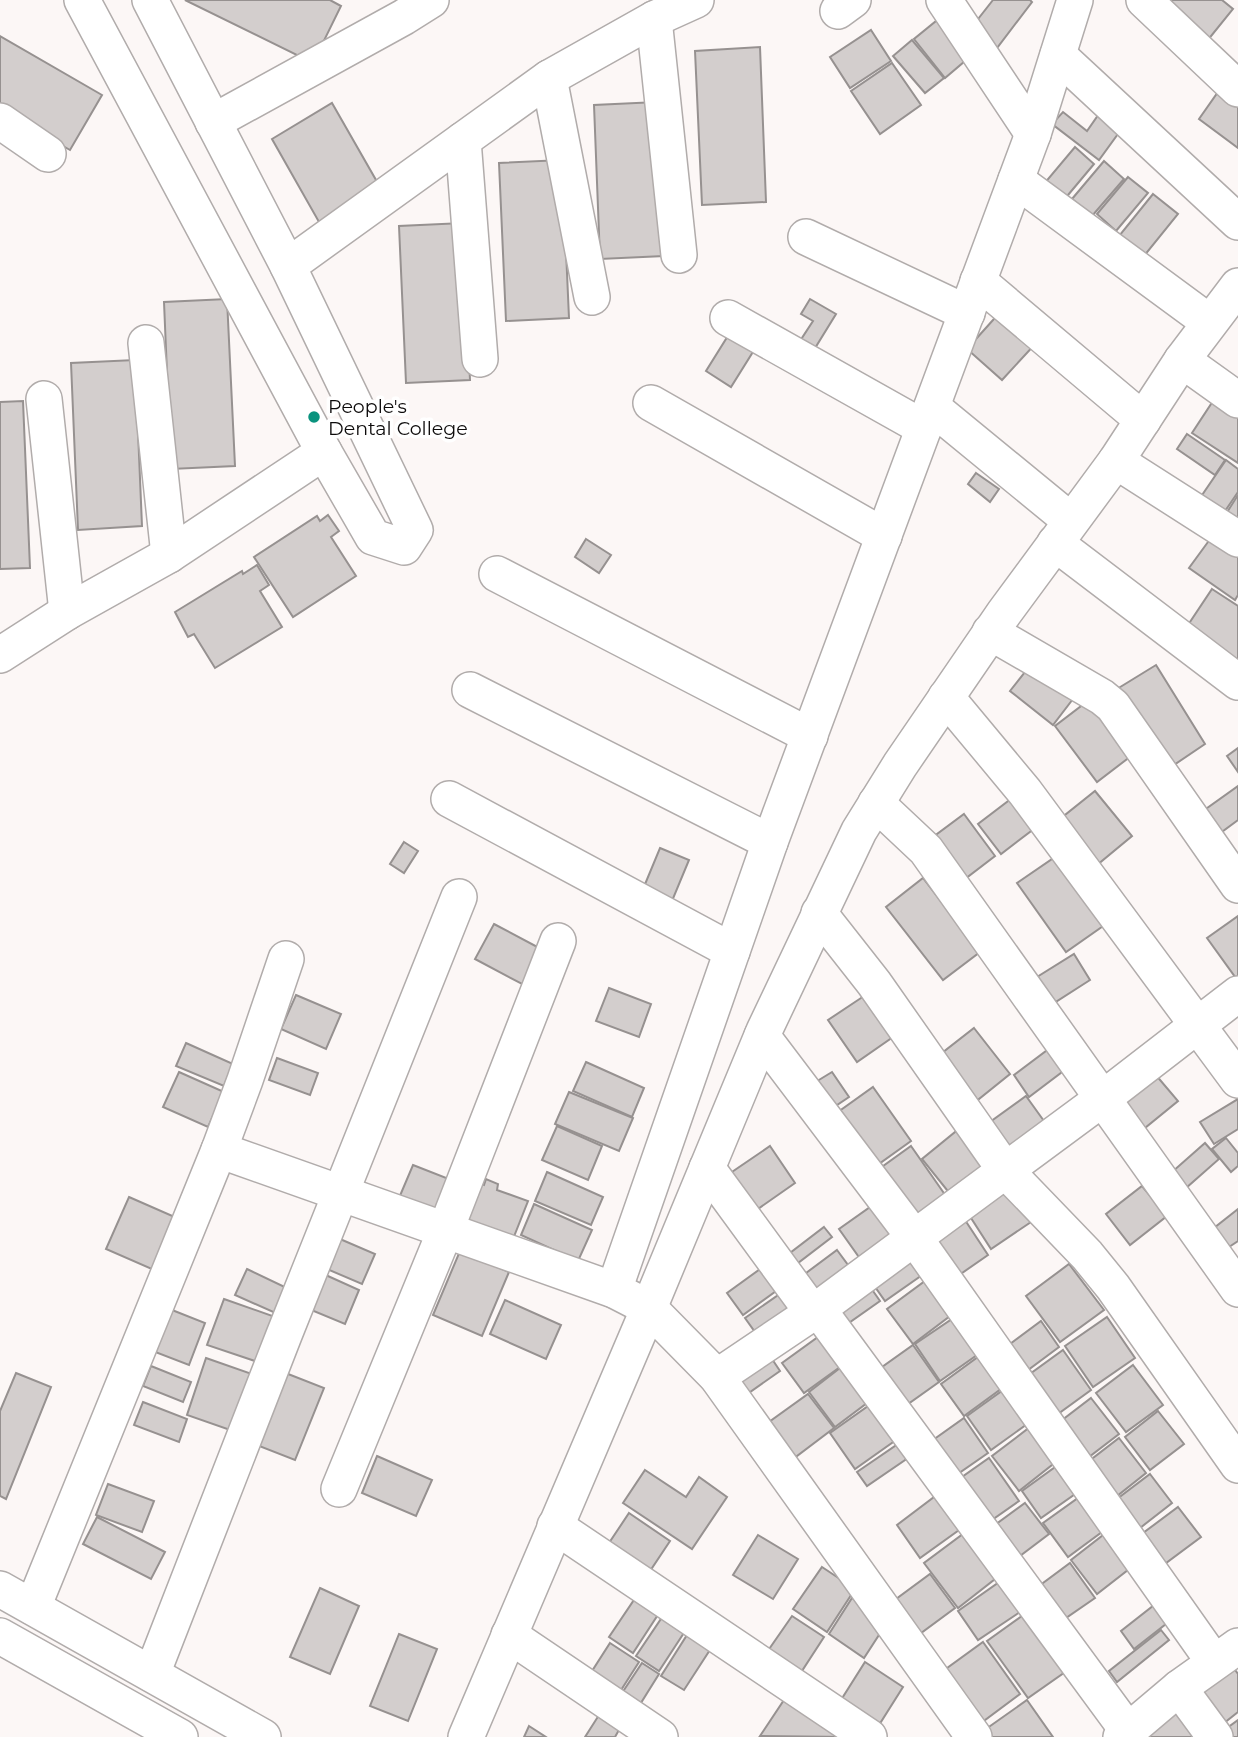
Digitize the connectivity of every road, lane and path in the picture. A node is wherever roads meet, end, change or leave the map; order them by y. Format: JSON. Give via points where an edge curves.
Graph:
{"nodes":[{"id":1,"x":82,"y":0,"type":"edge"},
{"id":2,"x":150,"y":0,"type":"edge"},
{"id":3,"x":374,"y":0,"type":"edge"},
{"id":4,"x":696,"y":0,"type":"edge"},
{"id":5,"x":944,"y":0,"type":"edge"},
{"id":6,"x":1075,"y":0,"type":"edge"},
{"id":7,"x":1144,"y":0,"type":"edge"},
{"id":8,"x":418,"y":9,"type":"edge"},
{"id":9,"x":654,"y":19,"type":"junction"},
{"id":10,"x":1058,"y":55,"type":"junction"},
{"id":11,"x":550,"y":78,"type":"junction"},
{"id":12,"x":1238,"y":89,"type":"edge"},
{"id":13,"x":0,"y":121,"type":"edge"},
{"id":14,"x":213,"y":122,"type":"junction"},
{"id":15,"x":1033,"y":134,"type":"junction"},
{"id":16,"x":463,"y":140,"type":"junction"},
{"id":17,"x":48,"y":154,"type":"dead end"},
{"id":18,"x":1016,"y":180,"type":"junction"},
{"id":19,"x":1238,"y":222,"type":"edge"},
{"id":20,"x":806,"y":237,"type":"dead end"},
{"id":21,"x":679,"y":256,"type":"dead end"},
{"id":22,"x":288,"y":265,"type":"junction"},
{"id":23,"x":1238,"y":286,"type":"edge"},
{"id":24,"x":592,"y":297,"type":"dead end"},
{"id":25,"x":972,"y":297,"type":"junction"},
{"id":26,"x":729,"y":318,"type":"dead end"},
{"id":27,"x":1209,"y":321,"type":"junction"},
{"id":28,"x":146,"y":343,"type":"dead end"},
{"id":29,"x":480,"y":359,"type":"dead end"},
{"id":30,"x":1182,"y":360,"type":"junction"},
{"id":31,"x":44,"y":399,"type":"dead end"},
{"id":32,"x":1238,"y":400,"type":"edge"},
{"id":33,"x":651,"y":403,"type":"dead end"},
{"id":34,"x":928,"y":418,"type":"junction"},
{"id":35,"x":1143,"y":420,"type":"junction"},
{"id":36,"x":324,"y":452,"type":"junction"},
{"id":37,"x":1116,"y":461,"type":"junction"},
{"id":38,"x":1063,"y":532,"type":"junction"},
{"id":39,"x":884,"y":536,"type":"junction"},
{"id":40,"x":1238,"y":539,"type":"edge"},
{"id":41,"x":169,"y":555,"type":"junction"},
{"id":42,"x":497,"y":574,"type":"dead end"},
{"id":43,"x":67,"y":612,"type":"junction"},
{"id":44,"x":990,"y":632,"type":"junction"},
{"id":45,"x":0,"y":655,"type":"edge"},
{"id":46,"x":1238,"y":682,"type":"edge"},
{"id":47,"x":470,"y":690,"type":"dead end"},
{"id":48,"x":946,"y":697,"type":"junction"},
{"id":49,"x":810,"y":736,"type":"junction"},
{"id":50,"x":449,"y":799,"type":"dead end"},
{"id":51,"x":876,"y":803,"type":"junction"},
{"id":52,"x":770,"y":842,"type":"junction"},
{"id":53,"x":1238,"y":885,"type":"edge"},
{"id":54,"x":459,"y":897,"type":"dead end"},
{"id":55,"x":819,"y":913,"type":"junction"},
{"id":56,"x":558,"y":941,"type":"dead end"},
{"id":57,"x":732,"y":951,"type":"junction"},
{"id":58,"x":286,"y":959,"type":"dead end"},
{"id":59,"x":1238,"y":994,"type":"edge"},
{"id":60,"x":1198,"y":1025,"type":"junction"},
{"id":61,"x":762,"y":1036,"type":"junction"},
{"id":62,"x":1238,"y":1080,"type":"edge"},
{"id":63,"x":1102,"y":1099,"type":"junction"},
{"id":64,"x":219,"y":1150,"type":"junction"},
{"id":65,"x":707,"y":1168,"type":"junction"},
{"id":66,"x":1005,"y":1170,"type":"junction"},
{"id":67,"x":340,"y":1195,"type":"junction"},
{"id":68,"x":446,"y":1229,"type":"junction"},
{"id":69,"x":914,"y":1237,"type":"junction"},
{"id":70,"x":1238,"y":1289,"type":"edge"},
{"id":71,"x":614,"y":1290,"type":"junction"},
{"id":72,"x":649,"y":1308,"type":"junction"},
{"id":73,"x":816,"y":1311,"type":"junction"},
{"id":74,"x":717,"y":1377,"type":"junction"},
{"id":75,"x":1238,"y":1465,"type":"edge"},
{"id":76,"x":339,"y":1489,"type":"dead end"},
{"id":77,"x":555,"y":1527,"type":"junction"},
{"id":78,"x":0,"y":1589,"type":"edge"},
{"id":79,"x":33,"y":1608,"type":"junction"},
{"id":80,"x":509,"y":1635,"type":"junction"},
{"id":81,"x":0,"y":1636,"type":"edge"},
{"id":82,"x":1226,"y":1654,"type":"edge"},
{"id":83,"x":152,"y":1674,"type":"junction"},
{"id":84,"x":1179,"y":1688,"type":"junction"},
{"id":85,"x":1124,"y":1734,"type":"edge"},
{"id":86,"x":180,"y":1737,"type":"edge"},
{"id":87,"x":263,"y":1737,"type":"edge"},
{"id":88,"x":466,"y":1737,"type":"edge"},
{"id":89,"x":660,"y":1737,"type":"edge"},
{"id":90,"x":869,"y":1737,"type":"edge"},
{"id":91,"x":974,"y":1737,"type":"edge"},
{"id":92,"x":1215,"y":1737,"type":"edge"}],
"edges":[{"from":1,"to":36,"type":"street"},
{"from":2,"to":14,"type":"street"},
{"from":3,"to":8,"type":"street"},
{"from":4,"to":9,"type":"street"},
{"from":5,"to":15,"type":"street"},
{"from":6,"to":10,"type":"street"},
{"from":7,"to":12,"type":"street"},
{"from":8,"to":14,"type":"street"},
{"from":9,"to":11,"type":"street"},
{"from":9,"to":21,"type":"street"},
{"from":10,"to":15,"type":"street"},
{"from":10,"to":19,"type":"street"},
{"from":11,"to":16,"type":"street"},
{"from":11,"to":24,"type":"street"},
{"from":13,"to":17,"type":"street"},
{"from":14,"to":22,"type":"street"},
{"from":15,"to":18,"type":"street"},
{"from":16,"to":22,"type":"street"},
{"from":16,"to":29,"type":"street"},
{"from":18,"to":25,"type":"street"},
{"from":18,"to":27,"type":"street"},
{"from":20,"to":25,"type":"street"},
{"from":22,"to":36,"type":"street","via":[[415,530],[404,547],[373,537]]},
{"from":23,"to":27,"type":"street"},
{"from":25,"to":34,"type":"street"},
{"from":25,"to":35,"type":"street"},
{"from":26,"to":34,"type":"street"},
{"from":27,"to":30,"type":"street"},
{"from":28,"to":41,"type":"street"},
{"from":30,"to":32,"type":"street"},
{"from":30,"to":35,"type":"street"},
{"from":31,"to":43,"type":"street"},
{"from":33,"to":39,"type":"street"},
{"from":34,"to":38,"type":"street"},
{"from":34,"to":39,"type":"street"},
{"from":35,"to":37,"type":"street"},
{"from":36,"to":41,"type":"street"},
{"from":37,"to":38,"type":"street"},
{"from":37,"to":40,"type":"street"},
{"from":38,"to":44,"type":"street"},
{"from":38,"to":46,"type":"street"},
{"from":39,"to":49,"type":"street"},
{"from":41,"to":43,"type":"street"},
{"from":42,"to":49,"type":"street"},
{"from":43,"to":45,"type":"street"},
{"from":44,"to":48,"type":"street"},
{"from":44,"to":53,"type":"street","via":[[1113,706]]},
{"from":47,"to":52,"type":"street"},
{"from":48,"to":51,"type":"street"},
{"from":48,"to":60,"type":"street","via":[[1025,792]]},
{"from":49,"to":52,"type":"street"},
{"from":50,"to":57,"type":"street"},
{"from":51,"to":55,"type":"street"},
{"from":51,"to":63,"type":"street","via":[[926,850]]},
{"from":52,"to":57,"type":"street"},
{"from":54,"to":67,"type":"street"},
{"from":55,"to":61,"type":"street"},
{"from":55,"to":66,"type":"street","via":[[874,983]]},
{"from":56,"to":68,"type":"street"},
{"from":57,"to":71,"type":"street"},
{"from":58,"to":64,"type":"street"},
{"from":59,"to":60,"type":"street"},
{"from":60,"to":62,"type":"street"},
{"from":60,"to":63,"type":"street"},
{"from":61,"to":65,"type":"street"},
{"from":61,"to":69,"type":"street"},
{"from":63,"to":66,"type":"street"},
{"from":63,"to":70,"type":"street"},
{"from":64,"to":67,"type":"street"},
{"from":64,"to":79,"type":"street"},
{"from":65,"to":72,"type":"street"},
{"from":65,"to":73,"type":"street"},
{"from":66,"to":69,"type":"street"},
{"from":66,"to":75,"type":"street","via":[[1113,1287]]},
{"from":67,"to":68,"type":"street"},
{"from":67,"to":83,"type":"street"},
{"from":68,"to":71,"type":"street"},
{"from":68,"to":76,"type":"street"},
{"from":69,"to":73,"type":"street"},
{"from":69,"to":82,"type":"street"},
{"from":71,"to":72,"type":"street"},
{"from":72,"to":74,"type":"street"},
{"from":72,"to":77,"type":"street"},
{"from":73,"to":74,"type":"street"},
{"from":73,"to":85,"type":"street"},
{"from":74,"to":91,"type":"street"},
{"from":77,"to":80,"type":"street"},
{"from":77,"to":90,"type":"street"},
{"from":78,"to":79,"type":"street"},
{"from":79,"to":83,"type":"street"},
{"from":80,"to":88,"type":"street"},
{"from":80,"to":89,"type":"street"},
{"from":81,"to":86,"type":"street"},
{"from":82,"to":84,"type":"street"},
{"from":83,"to":87,"type":"street"},
{"from":84,"to":85,"type":"street"},
{"from":84,"to":92,"type":"street"}]}
